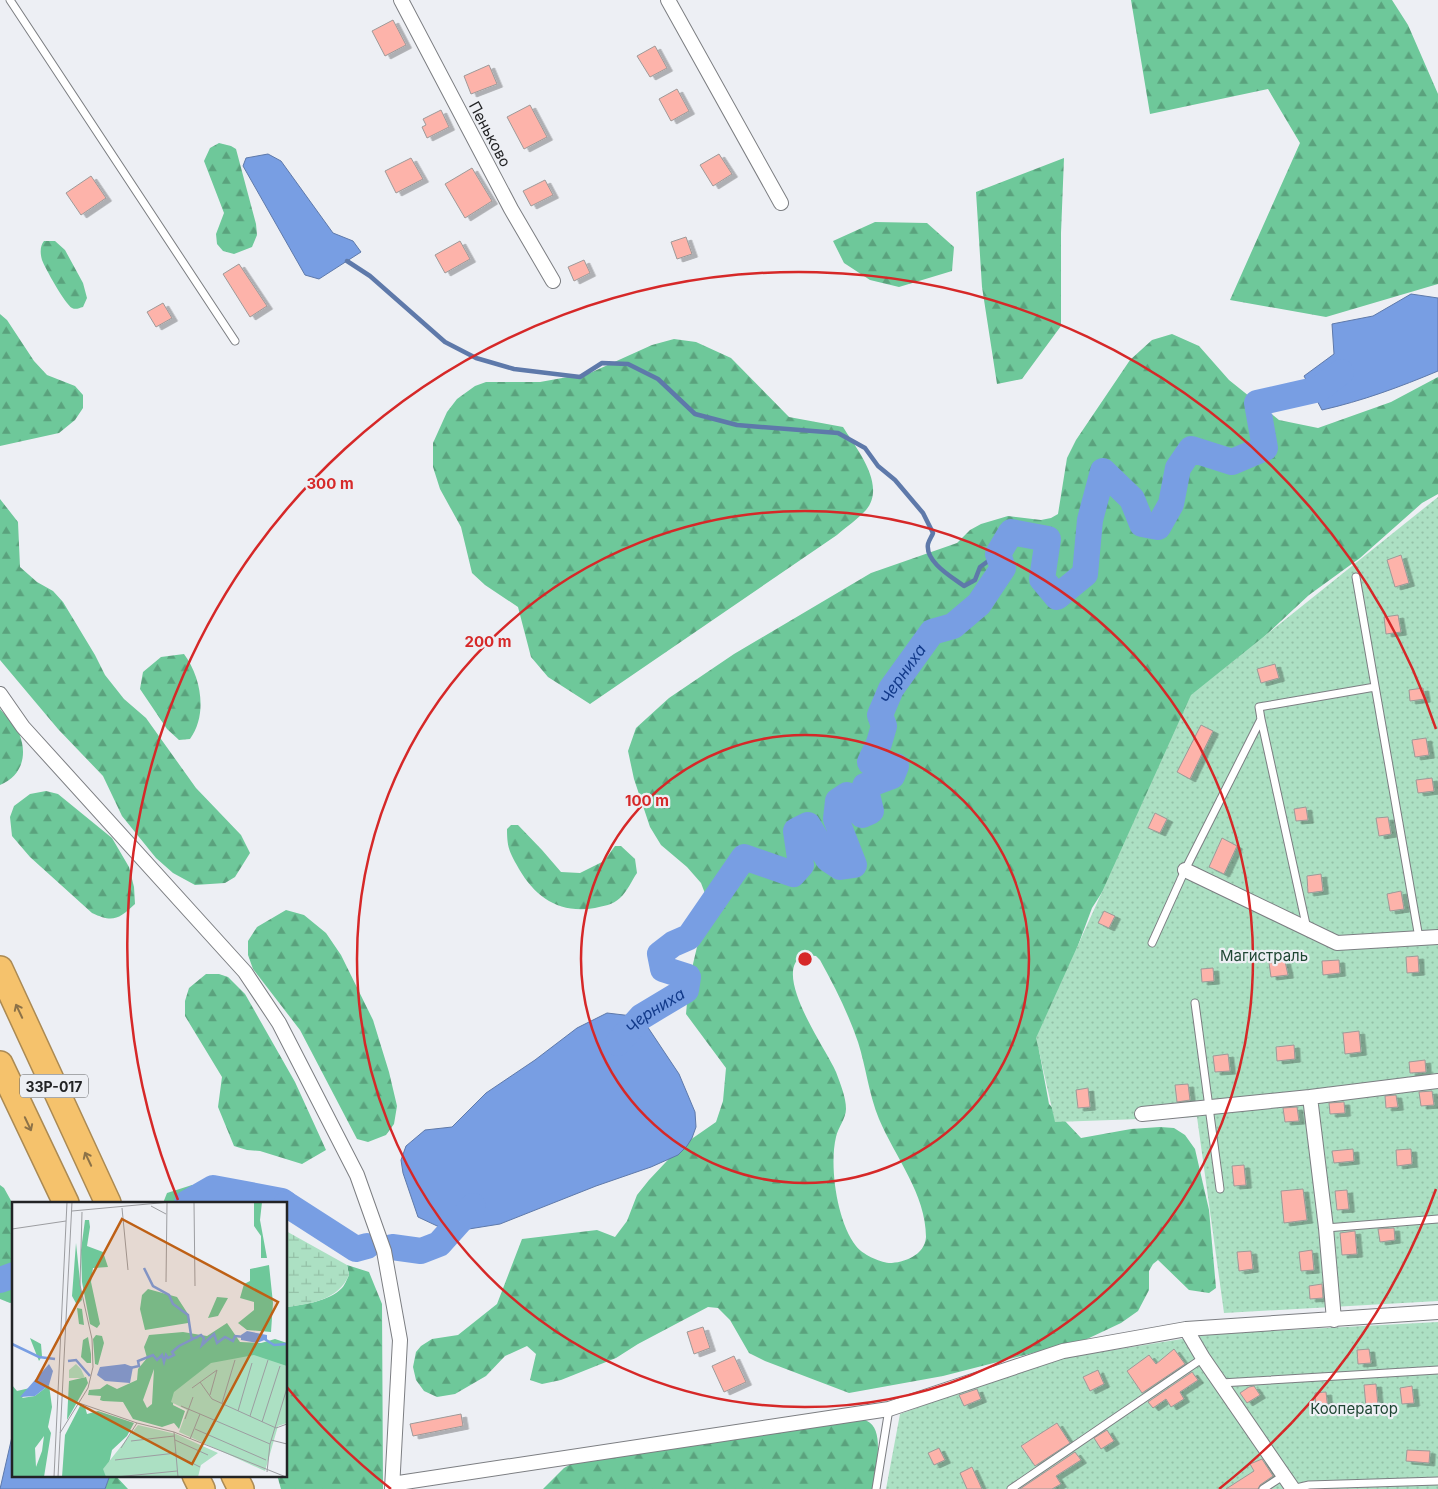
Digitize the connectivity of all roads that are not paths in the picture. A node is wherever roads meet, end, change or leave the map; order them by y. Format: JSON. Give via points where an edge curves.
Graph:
{"nodes":[{"id":1,"x":10,"y":0,"type":"edge"},
{"id":2,"x":401,"y":0,"type":"edge"},
{"id":3,"x":668,"y":0,"type":"edge"},
{"id":4,"x":781,"y":203,"type":"dead end"},
{"id":5,"x":553,"y":281,"type":"dead end"},
{"id":6,"x":235,"y":341,"type":"dead end"},
{"id":7,"x":1356,"y":577,"type":"dead end"},
{"id":8,"x":1375,"y":687,"type":"junction"},
{"id":9,"x":0,"y":694,"type":"edge"},
{"id":10,"x":1261,"y":720,"type":"junction"},
{"id":11,"x":1185,"y":870,"type":"junction"},
{"id":12,"x":1307,"y":930,"type":"junction"},
{"id":13,"x":1438,"y":937,"type":"edge"},
{"id":14,"x":1419,"y":938,"type":"junction"},
{"id":15,"x":1152,"y":943,"type":"dead end"},
{"id":16,"x":0,"y":969,"type":"edge"},
{"id":17,"x":1195,"y":1003,"type":"dead end"},
{"id":18,"x":0,"y":1064,"type":"edge"},
{"id":19,"x":1438,"y":1081,"type":"edge"},
{"id":20,"x":1310,"y":1097,"type":"junction"},
{"id":21,"x":1208,"y":1107,"type":"junction"},
{"id":22,"x":1142,"y":1114,"type":"dead end"},
{"id":23,"x":1220,"y":1189,"type":"dead end"},
{"id":24,"x":66,"y":1202,"type":"edge"},
{"id":25,"x":108,"y":1202,"type":"edge"},
{"id":26,"x":1438,"y":1219,"type":"edge"},
{"id":27,"x":1326,"y":1228,"type":"junction"},
{"id":28,"x":1438,"y":1312,"type":"edge"},
{"id":29,"x":1334,"y":1320,"type":"junction"},
{"id":30,"x":1186,"y":1329,"type":"junction"},
{"id":31,"x":1203,"y":1358,"type":"junction"},
{"id":32,"x":1438,"y":1370,"type":"edge"},
{"id":33,"x":1222,"y":1383,"type":"junction"},
{"id":34,"x":889,"y":1409,"type":"junction"},
{"id":35,"x":196,"y":1476,"type":"edge"},
{"id":36,"x":234,"y":1476,"type":"edge"},
{"id":37,"x":1283,"y":1476,"type":"junction"},
{"id":38,"x":1438,"y":1481,"type":"edge"},
{"id":39,"x":392,"y":1487,"type":"edge"},
{"id":40,"x":202,"y":1489,"type":"edge"},
{"id":41,"x":241,"y":1489,"type":"edge"},
{"id":42,"x":876,"y":1489,"type":"edge"},
{"id":43,"x":1011,"y":1489,"type":"edge"},
{"id":44,"x":1263,"y":1489,"type":"edge"},
{"id":45,"x":1292,"y":1489,"type":"edge"}],
"edges":[{"from":1,"to":6,"type":"lane"},
{"from":2,"to":5,"type":"street","name":"Пеньково","via":[[511,209]]},
{"from":3,"to":4,"type":"street"},
{"from":7,"to":8,"type":"lane"},
{"from":8,"to":10,"type":"lane","via":[[1259,707]]},
{"from":8,"to":14,"type":"lane"},
{"from":9,"to":39,"type":"street","via":[[23,727],[246,972],[278,1023],[357,1175],[384,1251],[400,1340]]},
{"from":10,"to":11,"type":"lane"},
{"from":10,"to":12,"type":"lane"},
{"from":11,"to":12,"type":"street"},
{"from":11,"to":15,"type":"lane"},
{"from":12,"to":14,"type":"street","via":[[1337,943]]},
{"from":13,"to":14,"type":"street"},
{"from":25,"to":16,"type":"highway","number":"33Р-017","one_way":true},
{"from":17,"to":21,"type":"lane"},
{"from":18,"to":24,"type":"highway","number":"33Р-017","one_way":true},
{"from":19,"to":20,"type":"street"},
{"from":20,"to":21,"type":"street"},
{"from":20,"to":27,"type":"street"},
{"from":21,"to":22,"type":"street"},
{"from":21,"to":23,"type":"lane"},
{"from":26,"to":27,"type":"lane"},
{"from":27,"to":29,"type":"street"},
{"from":28,"to":29,"type":"street"},
{"from":29,"to":30,"type":"street"},
{"from":30,"to":31,"type":"street"},
{"from":30,"to":34,"type":"street","via":[[1063,1351]]},
{"from":31,"to":33,"type":"street"},
{"from":31,"to":43,"type":"lane"},
{"from":32,"to":33,"type":"lane"},
{"from":33,"to":37,"type":"street"},
{"from":34,"to":39,"type":"street"},
{"from":34,"to":42,"type":"lane"},
{"from":35,"to":40,"type":"highway"},
{"from":36,"to":41,"type":"highway"},
{"from":37,"to":44,"type":"lane"},
{"from":37,"to":45,"type":"street"},
{"from":38,"to":45,"type":"lane","via":[[1309,1485]]}]}
